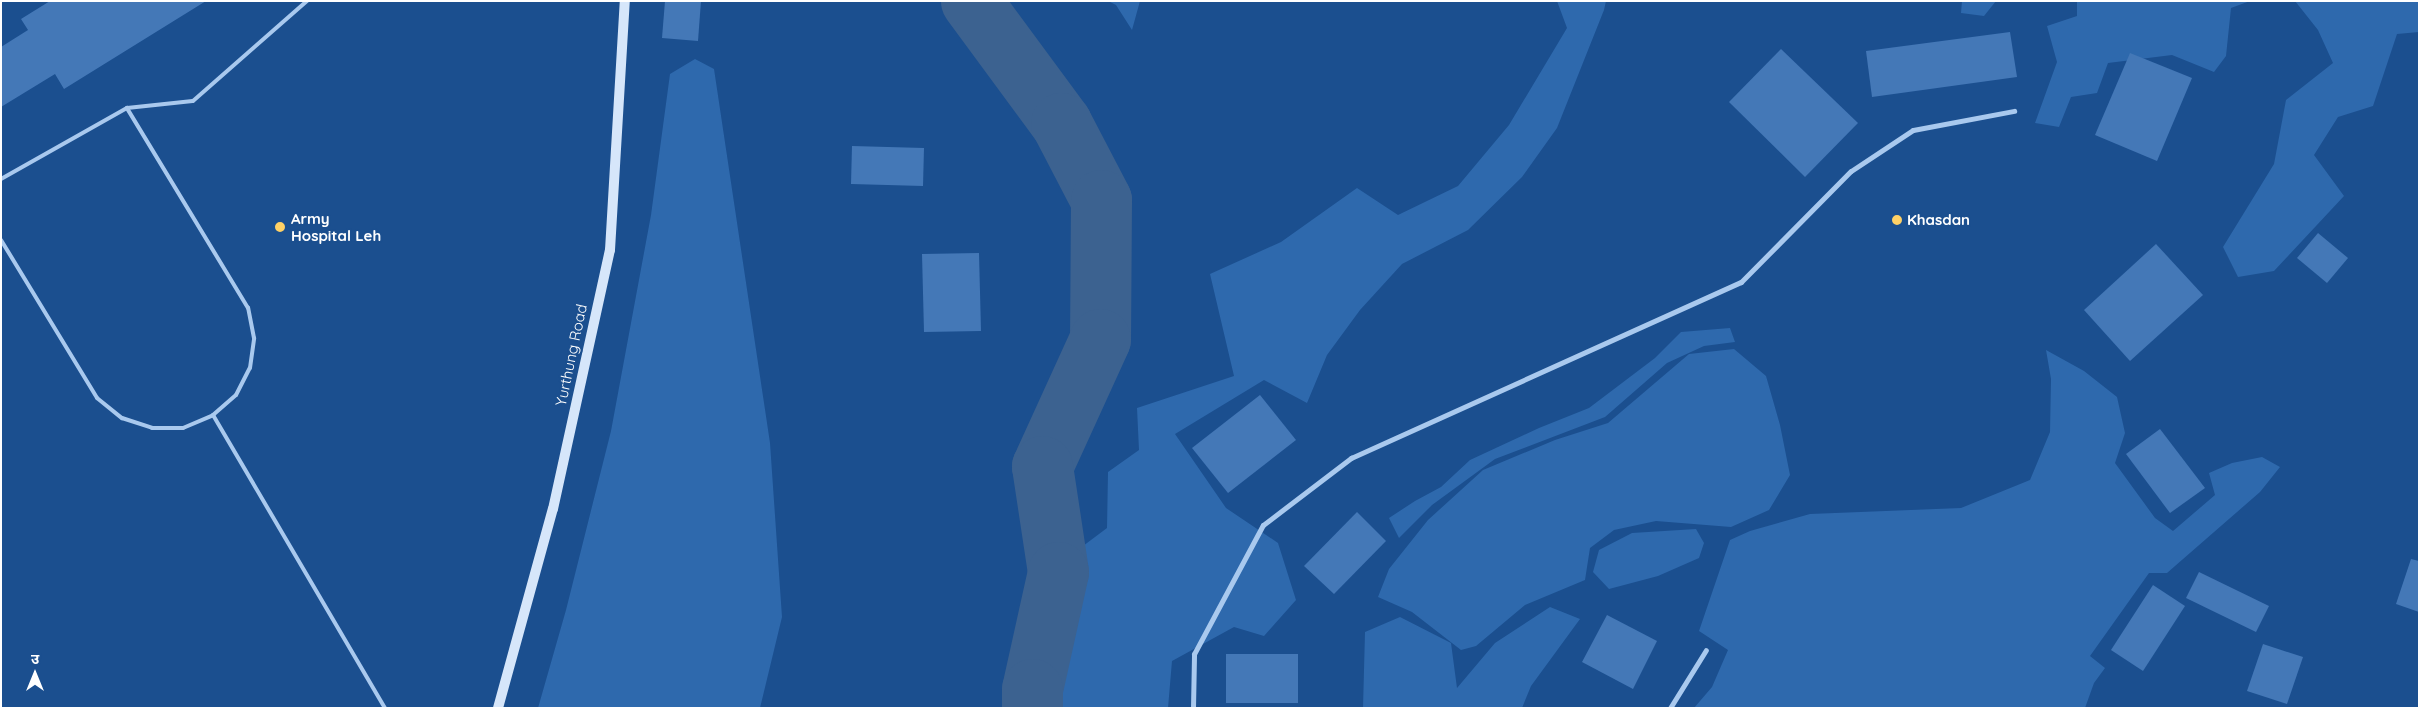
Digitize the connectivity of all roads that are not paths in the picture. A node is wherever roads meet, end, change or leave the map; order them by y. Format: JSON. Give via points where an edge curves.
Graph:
{"nodes":[{"id":1,"x":307,"y":1,"type":"edge"},
{"id":2,"x":625,"y":1,"type":"edge"},
{"id":3,"x":127,"y":108,"type":"junction"},
{"id":4,"x":2014,"y":111,"type":"dead end"},
{"id":5,"x":1,"y":179,"type":"edge"},
{"id":6,"x":1,"y":240,"type":"edge"},
{"id":7,"x":213,"y":415,"type":"junction"},
{"id":8,"x":1706,"y":650,"type":"dead end"},
{"id":9,"x":385,"y":708,"type":"edge"},
{"id":10,"x":498,"y":708,"type":"edge"},
{"id":11,"x":1193,"y":708,"type":"edge"},
{"id":12,"x":1670,"y":708,"type":"edge"}],
"edges":[{"from":1,"to":3,"type":"lane","via":[[193,101]]},
{"from":2,"to":10,"type":"main road","name":"Yurthung Road","via":[[610,250],[553,509]]},
{"from":3,"to":5,"type":"lane"},
{"from":3,"to":7,"type":"lane","via":[[248,308],[254,338],[250,368],[236,395]]},
{"from":4,"to":11,"type":"street","via":[[1913,130],[1852,171],[1741,282],[1351,458],[1262,525],[1194,654]]},
{"from":6,"to":7,"type":"lane","via":[[97,398],[122,418],[152,428],[183,428]]},
{"from":7,"to":9,"type":"lane"},
{"from":8,"to":12,"type":"street"}]}
